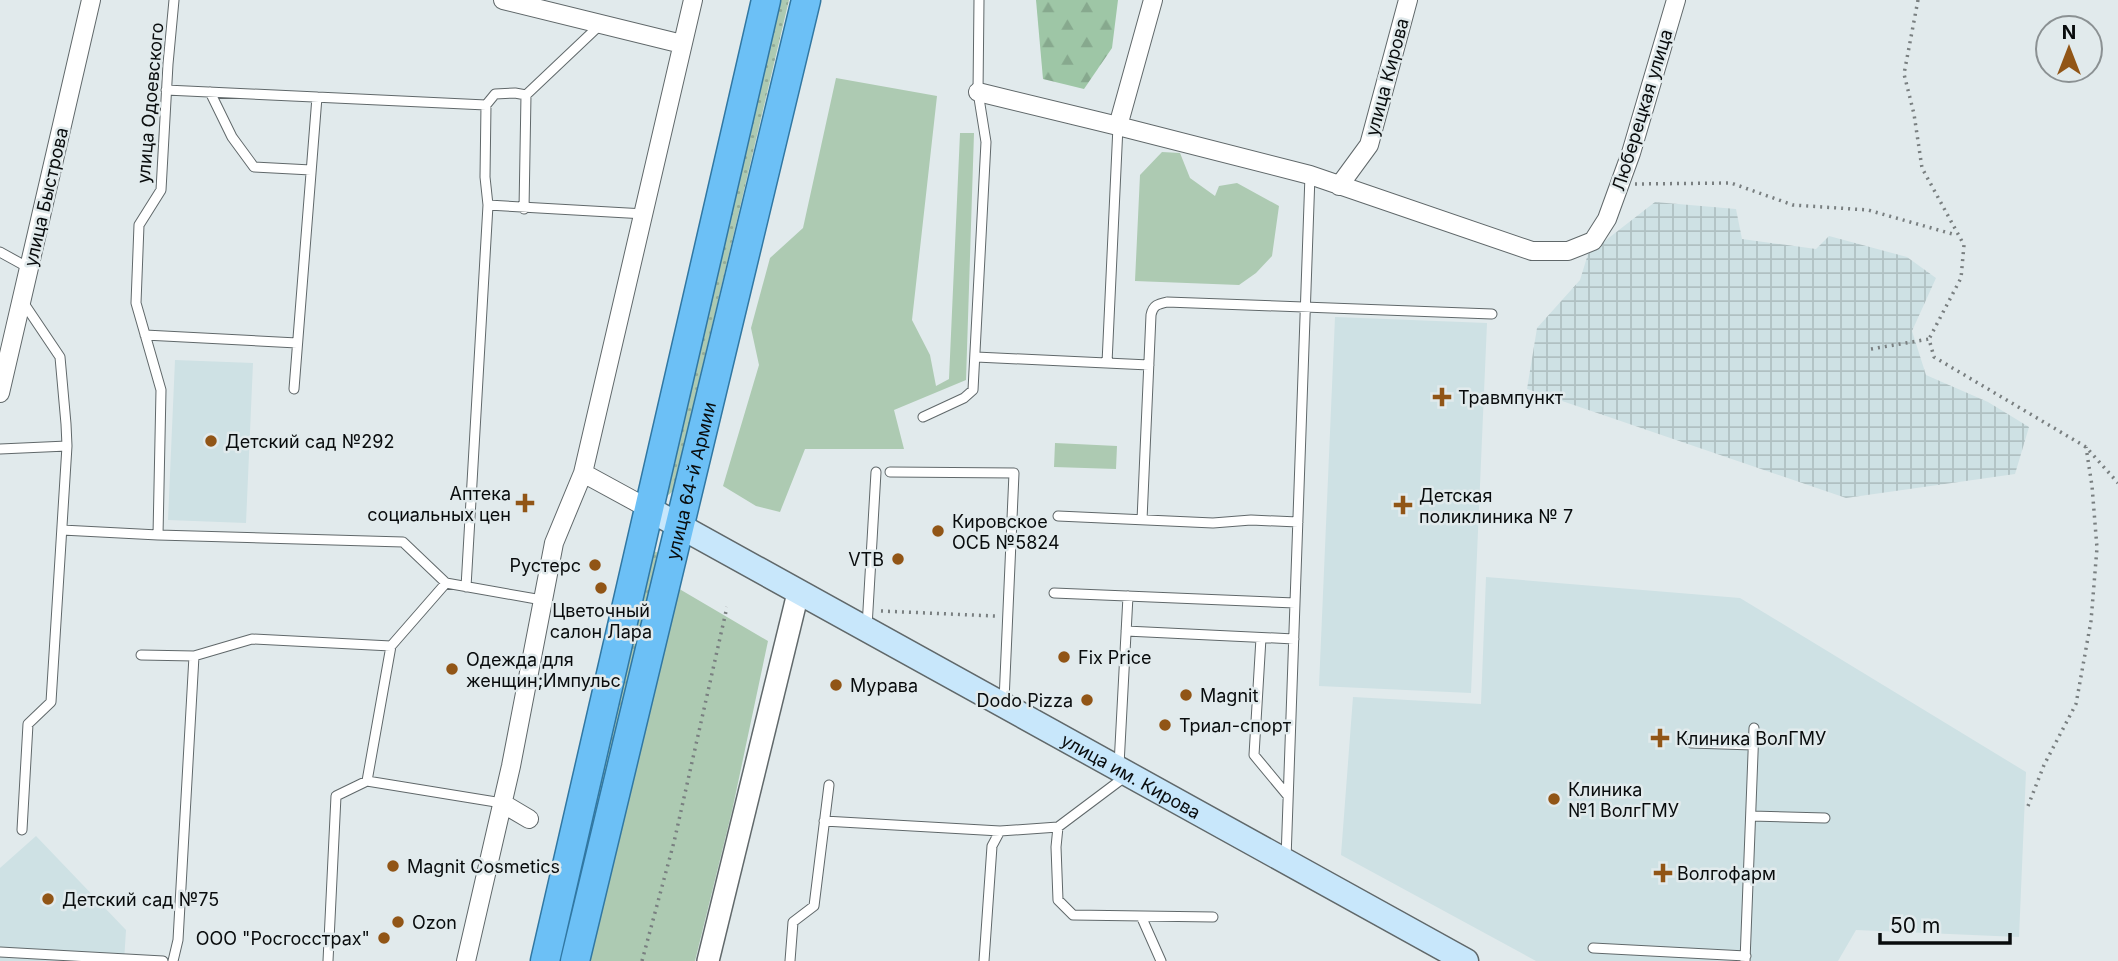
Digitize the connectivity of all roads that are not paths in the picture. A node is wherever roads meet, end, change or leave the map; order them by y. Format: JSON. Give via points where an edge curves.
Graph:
{"nodes":[{"id":1,"x":92,"y":0,"type":"edge"},
{"id":2,"x":174,"y":0,"type":"edge"},
{"id":3,"x":503,"y":0,"type":"edge"},
{"id":4,"x":693,"y":0,"type":"edge"},
{"id":5,"x":766,"y":0,"type":"edge"},
{"id":6,"x":806,"y":0,"type":"edge"},
{"id":7,"x":979,"y":0,"type":"edge"},
{"id":8,"x":1153,"y":0,"type":"edge"},
{"id":9,"x":1408,"y":0,"type":"edge"},
{"id":10,"x":1676,"y":0,"type":"edge"},
{"id":11,"x":601,"y":23,"type":"junction"},
{"id":12,"x":682,"y":44,"type":"junction"},
{"id":13,"x":166,"y":90,"type":"junction"},
{"id":14,"x":210,"y":92,"type":"junction"},
{"id":15,"x":978,"y":92,"type":"junction"},
{"id":16,"x":526,"y":95,"type":"junction"},
{"id":17,"x":317,"y":97,"type":"junction"},
{"id":18,"x":486,"y":105,"type":"junction"},
{"id":19,"x":1118,"y":126,"type":"junction"},
{"id":20,"x":311,"y":170,"type":"junction"},
{"id":21,"x":1310,"y":175,"type":"junction"},
{"id":22,"x":1339,"y":186,"type":"junction"},
{"id":23,"x":488,"y":205,"type":"junction"},
{"id":24,"x":524,"y":208,"type":"junction"},
{"id":25,"x":645,"y":214,"type":"junction"},
{"id":26,"x":0,"y":252,"type":"edge"},
{"id":27,"x":29,"y":268,"type":"junction"},
{"id":28,"x":22,"y":300,"type":"junction"},
{"id":29,"x":1305,"y":307,"type":"junction"},
{"id":30,"x":1492,"y":314,"type":"dead end"},
{"id":31,"x":145,"y":335,"type":"junction"},
{"id":32,"x":297,"y":343,"type":"junction"},
{"id":33,"x":976,"y":356,"type":"junction"},
{"id":34,"x":1107,"y":363,"type":"junction"},
{"id":35,"x":1149,"y":365,"type":"junction"},
{"id":36,"x":294,"y":389,"type":"dead end"},
{"id":37,"x":0,"y":393,"type":"edge"},
{"id":38,"x":923,"y":417,"type":"dead end"},
{"id":39,"x":67,"y":446,"type":"junction"},
{"id":40,"x":0,"y":449,"type":"edge"},
{"id":41,"x":583,"y":472,"type":"junction"},
{"id":42,"x":876,"y":472,"type":"dead end"},
{"id":43,"x":890,"y":472,"type":"dead end"},
{"id":44,"x":649,"y":509,"type":"junction"},
{"id":45,"x":1058,"y":516,"type":"dead end"},
{"id":46,"x":1142,"y":520,"type":"junction"},
{"id":47,"x":1298,"y":522,"type":"junction"},
{"id":48,"x":678,"y":527,"type":"junction"},
{"id":49,"x":62,"y":530,"type":"junction"},
{"id":50,"x":158,"y":535,"type":"junction"},
{"id":51,"x":446,"y":583,"type":"junction"},
{"id":52,"x":466,"y":587,"type":"junction"},
{"id":53,"x":797,"y":593,"type":"junction"},
{"id":54,"x":1054,"y":593,"type":"dead end"},
{"id":55,"x":1128,"y":596,"type":"junction"},
{"id":56,"x":542,"y":600,"type":"junction"},
{"id":57,"x":1295,"y":603,"type":"junction"},
{"id":58,"x":867,"y":620,"type":"junction"},
{"id":59,"x":1126,"y":631,"type":"junction"},
{"id":60,"x":1261,"y":638,"type":"junction"},
{"id":61,"x":1294,"y":639,"type":"junction"},
{"id":62,"x":391,"y":646,"type":"junction"},
{"id":63,"x":141,"y":654,"type":"dead end"},
{"id":64,"x":194,"y":656,"type":"junction"},
{"id":65,"x":1003,"y":706,"type":"junction"},
{"id":66,"x":1754,"y":728,"type":"dead end"},
{"id":67,"x":1691,"y":743,"type":"dead end"},
{"id":68,"x":1753,"y":745,"type":"junction"},
{"id":69,"x":1123,"y":772,"type":"junction"},
{"id":70,"x":367,"y":781,"type":"junction"},
{"id":71,"x":829,"y":785,"type":"dead end"},
{"id":72,"x":1288,"y":796,"type":"junction"},
{"id":73,"x":502,"y":803,"type":"junction"},
{"id":74,"x":1751,"y":816,"type":"junction"},
{"id":75,"x":1825,"y":818,"type":"dead end"},
{"id":76,"x":529,"y":819,"type":"dead end"},
{"id":77,"x":824,"y":821,"type":"junction"},
{"id":78,"x":1058,"y":827,"type":"junction"},
{"id":79,"x":22,"y":830,"type":"dead end"},
{"id":80,"x":1000,"y":831,"type":"junction"},
{"id":81,"x":1286,"y":862,"type":"junction"},
{"id":82,"x":1141,"y":916,"type":"junction"},
{"id":83,"x":1213,"y":917,"type":"dead end"},
{"id":84,"x":1593,"y":948,"type":"dead end"},
{"id":85,"x":0,"y":952,"type":"edge"},
{"id":86,"x":81,"y":958,"type":"edge"},
{"id":87,"x":1745,"y":958,"type":"edge"},
{"id":88,"x":163,"y":961,"type":"edge"},
{"id":89,"x":173,"y":961,"type":"edge"},
{"id":90,"x":328,"y":961,"type":"edge"},
{"id":91,"x":466,"y":961,"type":"edge"},
{"id":92,"x":545,"y":961,"type":"edge"},
{"id":93,"x":575,"y":961,"type":"edge"},
{"id":94,"x":708,"y":961,"type":"edge"},
{"id":95,"x":790,"y":961,"type":"edge"},
{"id":96,"x":984,"y":961,"type":"edge"},
{"id":97,"x":1161,"y":961,"type":"edge"},
{"id":98,"x":1466,"y":961,"type":"edge"}],
"edges":[{"from":1,"to":27,"type":"street","name":"улица Быстрова"},
{"from":2,"to":13,"type":"lane","name":"улица Одоевского"},
{"from":3,"to":11,"type":"street"},
{"from":4,"to":12,"type":"street"},
{"from":5,"to":44,"type":"highway","name":"улица 64-й Армии"},
{"from":6,"to":48,"type":"highway","name":"улица 64-й Армии"},
{"from":7,"to":15,"type":"lane"},
{"from":8,"to":19,"type":"street"},
{"from":9,"to":22,"type":"street","name":"улица Кирова","via":[[1368,145]]},
{"from":10,"to":22,"type":"street","name":"Люберецкая улица","via":[[1631,153],[1607,219],[1593,241],[1568,251],[1532,251]]},
{"from":11,"to":12,"type":"street"},
{"from":11,"to":16,"type":"lane"},
{"from":12,"to":25,"type":"street"},
{"from":13,"to":14,"type":"lane"},
{"from":13,"to":31,"type":"lane","name":"улица Одоевского","via":[[161,190],[139,225],[136,303]]},
{"from":14,"to":17,"type":"lane"},
{"from":14,"to":20,"type":"lane","via":[[232,137],[254,167]]},
{"from":15,"to":19,"type":"street"},
{"from":15,"to":33,"type":"lane","via":[[986,142]]},
{"from":16,"to":18,"type":"lane","via":[[495,94]]},
{"from":16,"to":24,"type":"lane"},
{"from":17,"to":18,"type":"lane"},
{"from":17,"to":20,"type":"lane"},
{"from":18,"to":23,"type":"lane"},
{"from":19,"to":21,"type":"street"},
{"from":19,"to":34,"type":"lane"},
{"from":20,"to":32,"type":"lane"},
{"from":21,"to":22,"type":"street"},
{"from":21,"to":29,"type":"lane"},
{"from":23,"to":24,"type":"lane"},
{"from":23,"to":52,"type":"lane"},
{"from":24,"to":25,"type":"lane"},
{"from":25,"to":41,"type":"street"},
{"from":26,"to":27,"type":"lane"},
{"from":27,"to":28,"type":"street","name":"улица Быстрова"},
{"from":28,"to":37,"type":"street","name":"улица Быстрова"},
{"from":28,"to":39,"type":"lane","via":[[60,357]]},
{"from":29,"to":30,"type":"lane"},
{"from":29,"to":35,"type":"lane","via":[[1158,304],[1151,315]]},
{"from":29,"to":47,"type":"lane"},
{"from":31,"to":32,"type":"lane"},
{"from":31,"to":50,"type":"lane","name":"улица Одоевского","via":[[161,390]]},
{"from":32,"to":36,"type":"lane"},
{"from":33,"to":34,"type":"lane"},
{"from":33,"to":38,"type":"lane","via":[[970,394]]},
{"from":34,"to":35,"type":"lane"},
{"from":35,"to":46,"type":"lane"},
{"from":39,"to":40,"type":"lane"},
{"from":39,"to":49,"type":"lane"},
{"from":41,"to":44,"type":"street"},
{"from":41,"to":56,"type":"street","via":[[554,542]]},
{"from":42,"to":58,"type":"lane"},
{"from":43,"to":65,"type":"lane","via":[[1014,472]]},
{"from":44,"to":48,"type":"main road","name":"улица им. Кирова"},
{"from":44,"to":92,"type":"highway","name":"улица 64-й Армии"},
{"from":45,"to":46,"type":"lane"},
{"from":46,"to":47,"type":"lane"},
{"from":47,"to":57,"type":"lane"},
{"from":48,"to":53,"type":"main road","name":"улица им. Кирова"},
{"from":48,"to":93,"type":"highway","name":"улица 64-й Армии"},
{"from":49,"to":50,"type":"lane"},
{"from":49,"to":79,"type":"lane","via":[[51,702],[28,724]]},
{"from":50,"to":51,"type":"lane","via":[[403,542]]},
{"from":51,"to":52,"type":"lane"},
{"from":51,"to":62,"type":"lane"},
{"from":52,"to":56,"type":"lane"},
{"from":53,"to":58,"type":"main road","name":"улица им. Кирова"},
{"from":53,"to":94,"type":"street"},
{"from":54,"to":55,"type":"lane"},
{"from":55,"to":57,"type":"lane"},
{"from":55,"to":59,"type":"lane"},
{"from":56,"to":73,"type":"street"},
{"from":57,"to":61,"type":"lane"},
{"from":58,"to":65,"type":"main road","name":"улица им. Кирова"},
{"from":59,"to":60,"type":"lane"},
{"from":59,"to":69,"type":"lane"},
{"from":60,"to":61,"type":"lane"},
{"from":60,"to":72,"type":"lane","via":[[1254,755]]},
{"from":61,"to":72,"type":"lane"},
{"from":62,"to":64,"type":"lane","via":[[252,639]]},
{"from":62,"to":70,"type":"lane"},
{"from":63,"to":64,"type":"lane"},
{"from":64,"to":89,"type":"lane","via":[[178,940]]},
{"from":65,"to":69,"type":"main road","name":"улица им. Кирова"},
{"from":66,"to":68,"type":"lane"},
{"from":67,"to":68,"type":"lane"},
{"from":68,"to":74,"type":"lane"},
{"from":69,"to":78,"type":"lane"},
{"from":69,"to":81,"type":"main road","name":"улица им. Кирова"},
{"from":70,"to":73,"type":"lane"},
{"from":70,"to":90,"type":"lane","via":[[336,796]]},
{"from":71,"to":77,"type":"lane"},
{"from":72,"to":81,"type":"lane"},
{"from":73,"to":76,"type":"street"},
{"from":73,"to":91,"type":"street"},
{"from":74,"to":75,"type":"lane"},
{"from":74,"to":87,"type":"lane"},
{"from":77,"to":80,"type":"lane"},
{"from":77,"to":95,"type":"lane","via":[[814,906],[793,922]]},
{"from":78,"to":80,"type":"lane"},
{"from":78,"to":82,"type":"lane","via":[[1058,900],[1073,915]]},
{"from":80,"to":96,"type":"lane","via":[[992,846]]},
{"from":81,"to":98,"type":"main road","name":"улица им. Кирова","via":[[1436,950]]},
{"from":82,"to":83,"type":"lane"},
{"from":82,"to":97,"type":"lane"},
{"from":84,"to":87,"type":"lane"},
{"from":85,"to":86,"type":"lane"},
{"from":86,"to":88,"type":"lane"}]}
